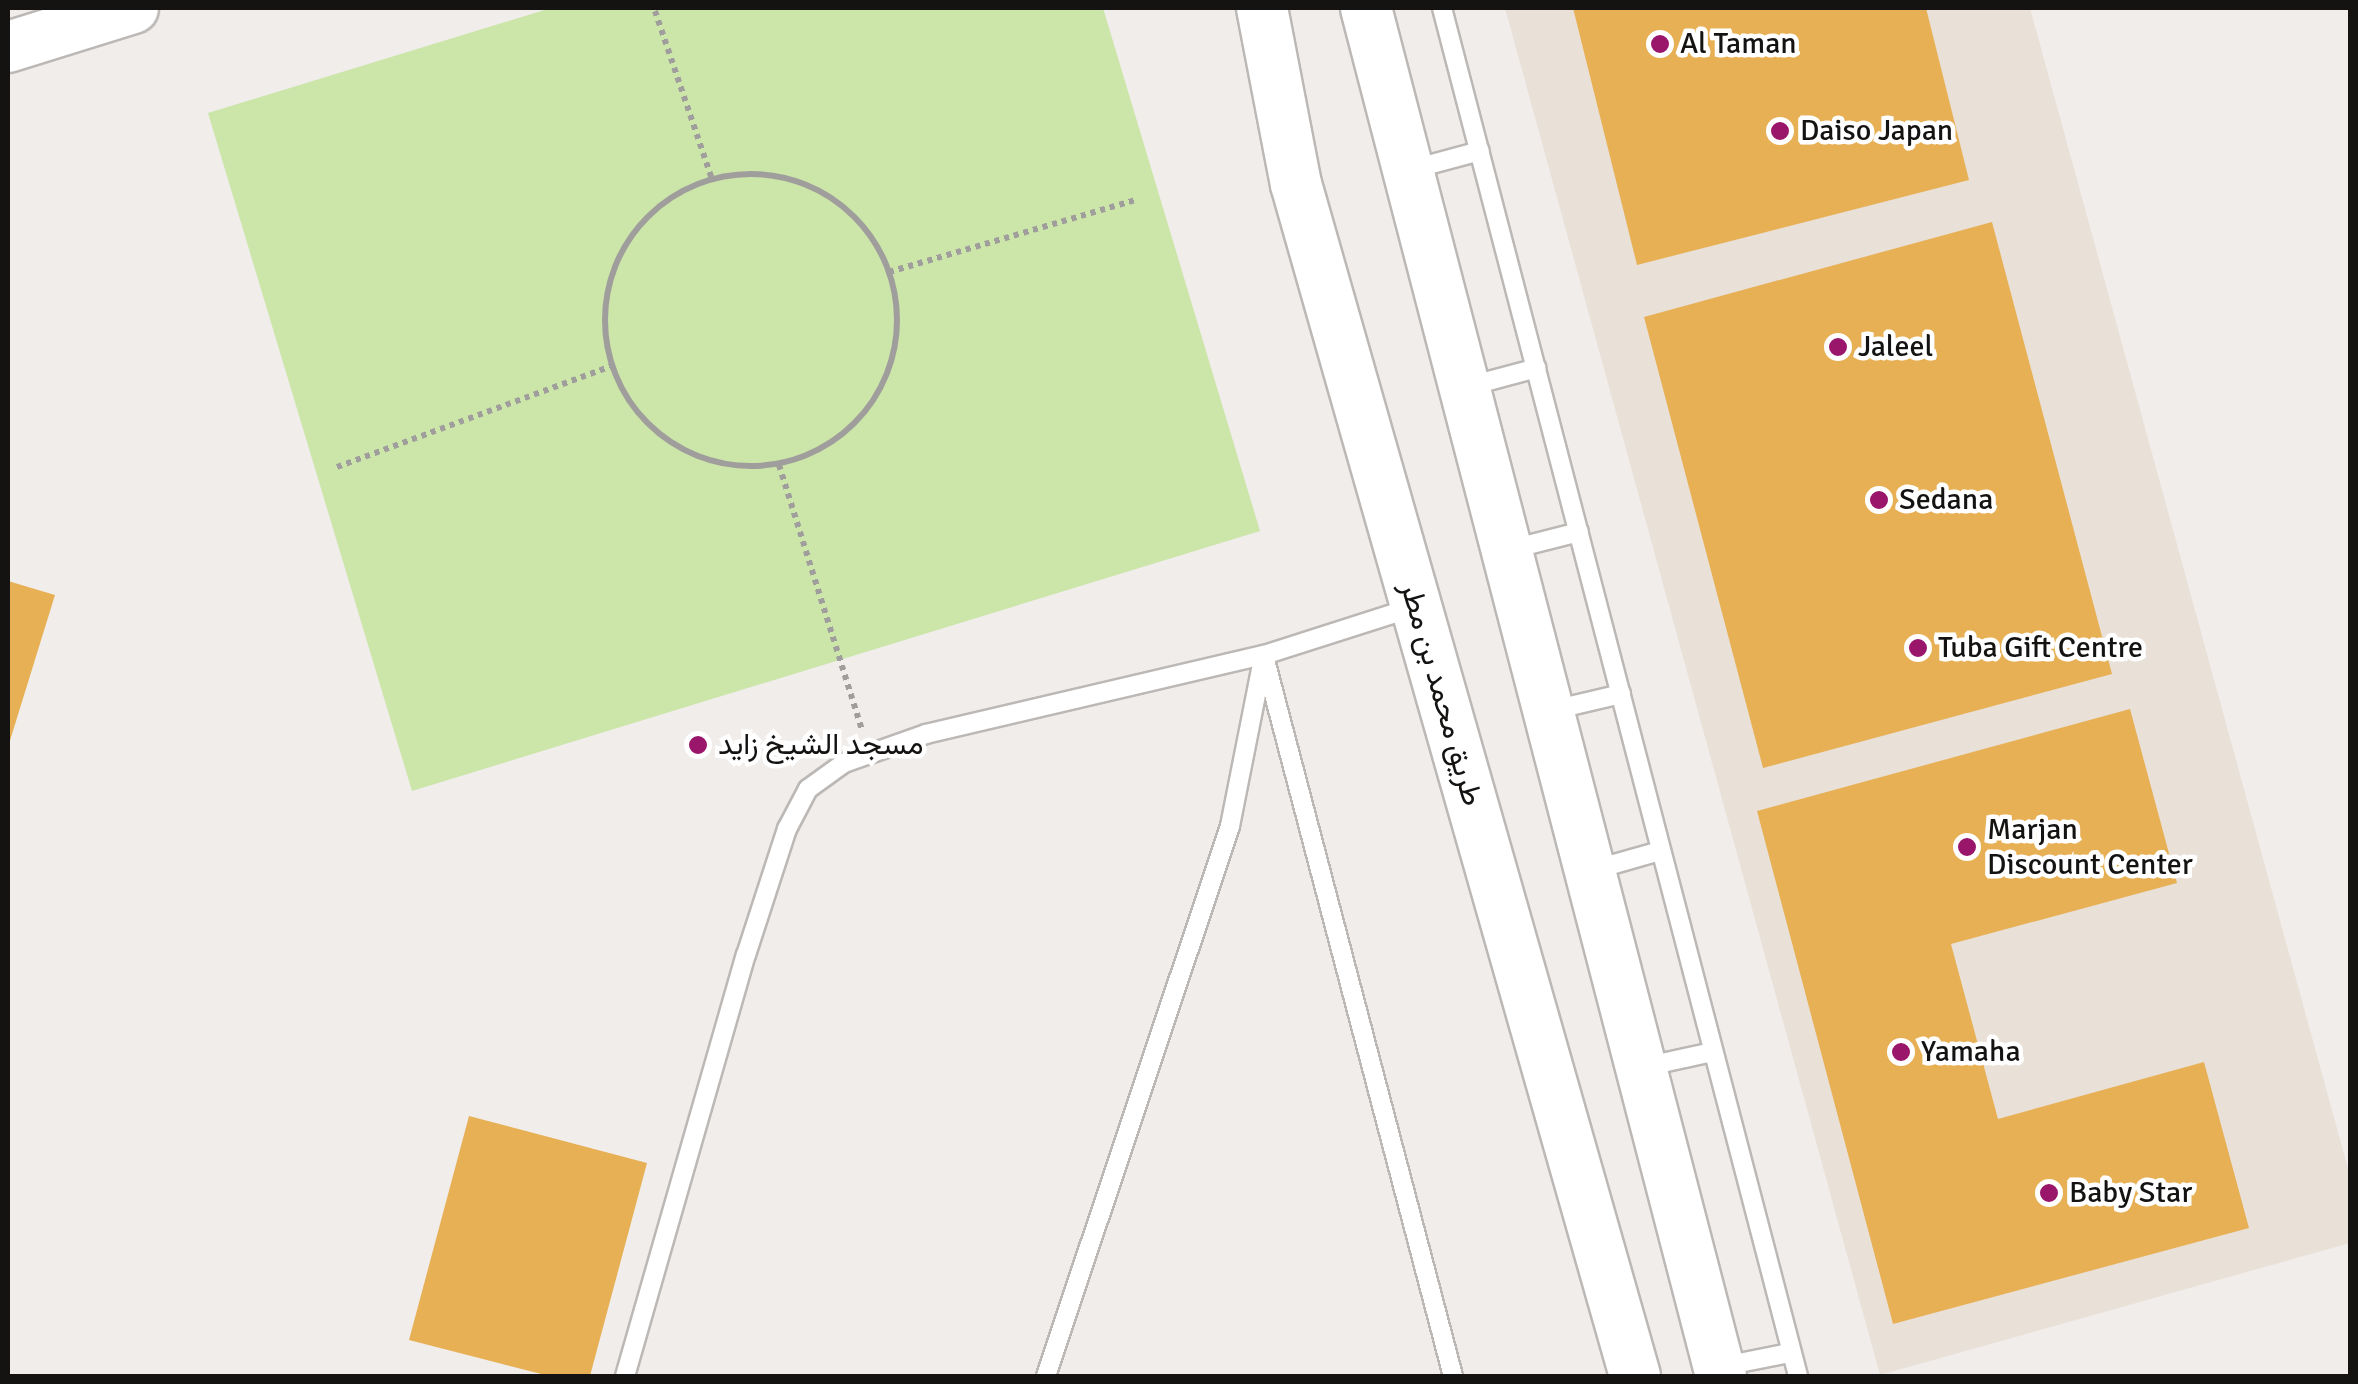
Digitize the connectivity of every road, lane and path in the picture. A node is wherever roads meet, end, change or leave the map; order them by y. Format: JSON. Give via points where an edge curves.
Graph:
{"nodes":[{"id":1,"x":133,"y":8,"type":"edge"},
{"id":2,"x":1262,"y":8,"type":"edge"},
{"id":3,"x":1366,"y":8,"type":"edge"},
{"id":4,"x":1442,"y":8,"type":"edge"},
{"id":5,"x":655,"y":11,"type":"dead end"},
{"id":6,"x":8,"y":46,"type":"edge"},
{"id":7,"x":1480,"y":151,"type":"junction"},
{"id":8,"x":1406,"y":171,"type":"junction"},
{"id":9,"x":712,"y":179,"type":"junction"},
{"id":10,"x":1138,"y":199,"type":"dead end"},
{"id":11,"x":889,"y":272,"type":"junction"},
{"id":12,"x":612,"y":366,"type":"junction"},
{"id":13,"x":1537,"y":368,"type":"junction"},
{"id":14,"x":1466,"y":388,"type":"junction"},
{"id":15,"x":779,"y":464,"type":"junction"},
{"id":16,"x":337,"y":467,"type":"dead end"},
{"id":17,"x":1579,"y":532,"type":"junction"},
{"id":18,"x":1510,"y":550,"type":"junction"},
{"id":19,"x":1417,"y":606,"type":"junction"},
{"id":20,"x":1264,"y":655,"type":"junction"},
{"id":21,"x":1620,"y":694,"type":"junction"},
{"id":22,"x":1552,"y":710,"type":"junction"},
{"id":23,"x":870,"y":754,"type":"junction"},
{"id":24,"x":1660,"y":852,"type":"junction"},
{"id":25,"x":1593,"y":870,"type":"junction"},
{"id":26,"x":1712,"y":1052,"type":"junction"},
{"id":27,"x":1642,"y":1067,"type":"junction"},
{"id":28,"x":1789,"y":1353,"type":"junction"},
{"id":29,"x":1720,"y":1372,"type":"edge"},
{"id":30,"x":625,"y":1376,"type":"edge"},
{"id":31,"x":1046,"y":1376,"type":"edge"},
{"id":32,"x":1453,"y":1376,"type":"edge"},
{"id":33,"x":1634,"y":1376,"type":"edge"},
{"id":34,"x":1798,"y":1376,"type":"edge"}],
"edges":[{"from":1,"to":6,"type":"street"},
{"from":2,"to":19,"type":"street","name":"طريق محمد بن مطر","via":[[1296,184]]},
{"from":3,"to":8,"type":"street"},
{"from":4,"to":7,"type":"lane"},
{"from":5,"to":9,"type":"path"},
{"from":7,"to":8,"type":"lane"},
{"from":7,"to":13,"type":"lane"},
{"from":8,"to":14,"type":"street"},
{"from":9,"to":11,"type":"path","via":[[759,174],[805,184],[856,218]]},
{"from":9,"to":12,"type":"path","via":[[659,206],[622,252],[605,308]]},
{"from":10,"to":11,"type":"path"},
{"from":11,"to":15,"type":"path","via":[[896,334],[878,393],[836,440]]},
{"from":12,"to":15,"type":"path","via":[[640,417],[688,453],[732,466]]},
{"from":12,"to":16,"type":"path"},
{"from":13,"to":14,"type":"lane"},
{"from":13,"to":17,"type":"lane"},
{"from":14,"to":18,"type":"street"},
{"from":15,"to":23,"type":"path"},
{"from":17,"to":18,"type":"lane"},
{"from":17,"to":21,"type":"lane"},
{"from":18,"to":22,"type":"street"},
{"from":19,"to":20,"type":"lane"},
{"from":19,"to":33,"type":"street","name":"طريق محمد بن مطر"},
{"from":20,"to":23,"type":"lane","via":[[926,734]]},
{"from":20,"to":31,"type":"lane","via":[[1230,826]]},
{"from":20,"to":32,"type":"lane"},
{"from":21,"to":22,"type":"lane"},
{"from":21,"to":24,"type":"lane"},
{"from":22,"to":25,"type":"street"},
{"from":23,"to":30,"type":"lane","via":[[825,774],[791,818]]},
{"from":24,"to":25,"type":"lane"},
{"from":24,"to":26,"type":"lane"},
{"from":25,"to":27,"type":"street"},
{"from":26,"to":27,"type":"lane"},
{"from":26,"to":28,"type":"lane"},
{"from":27,"to":29,"type":"street"},
{"from":28,"to":29,"type":"lane"},
{"from":28,"to":34,"type":"lane"}]}
